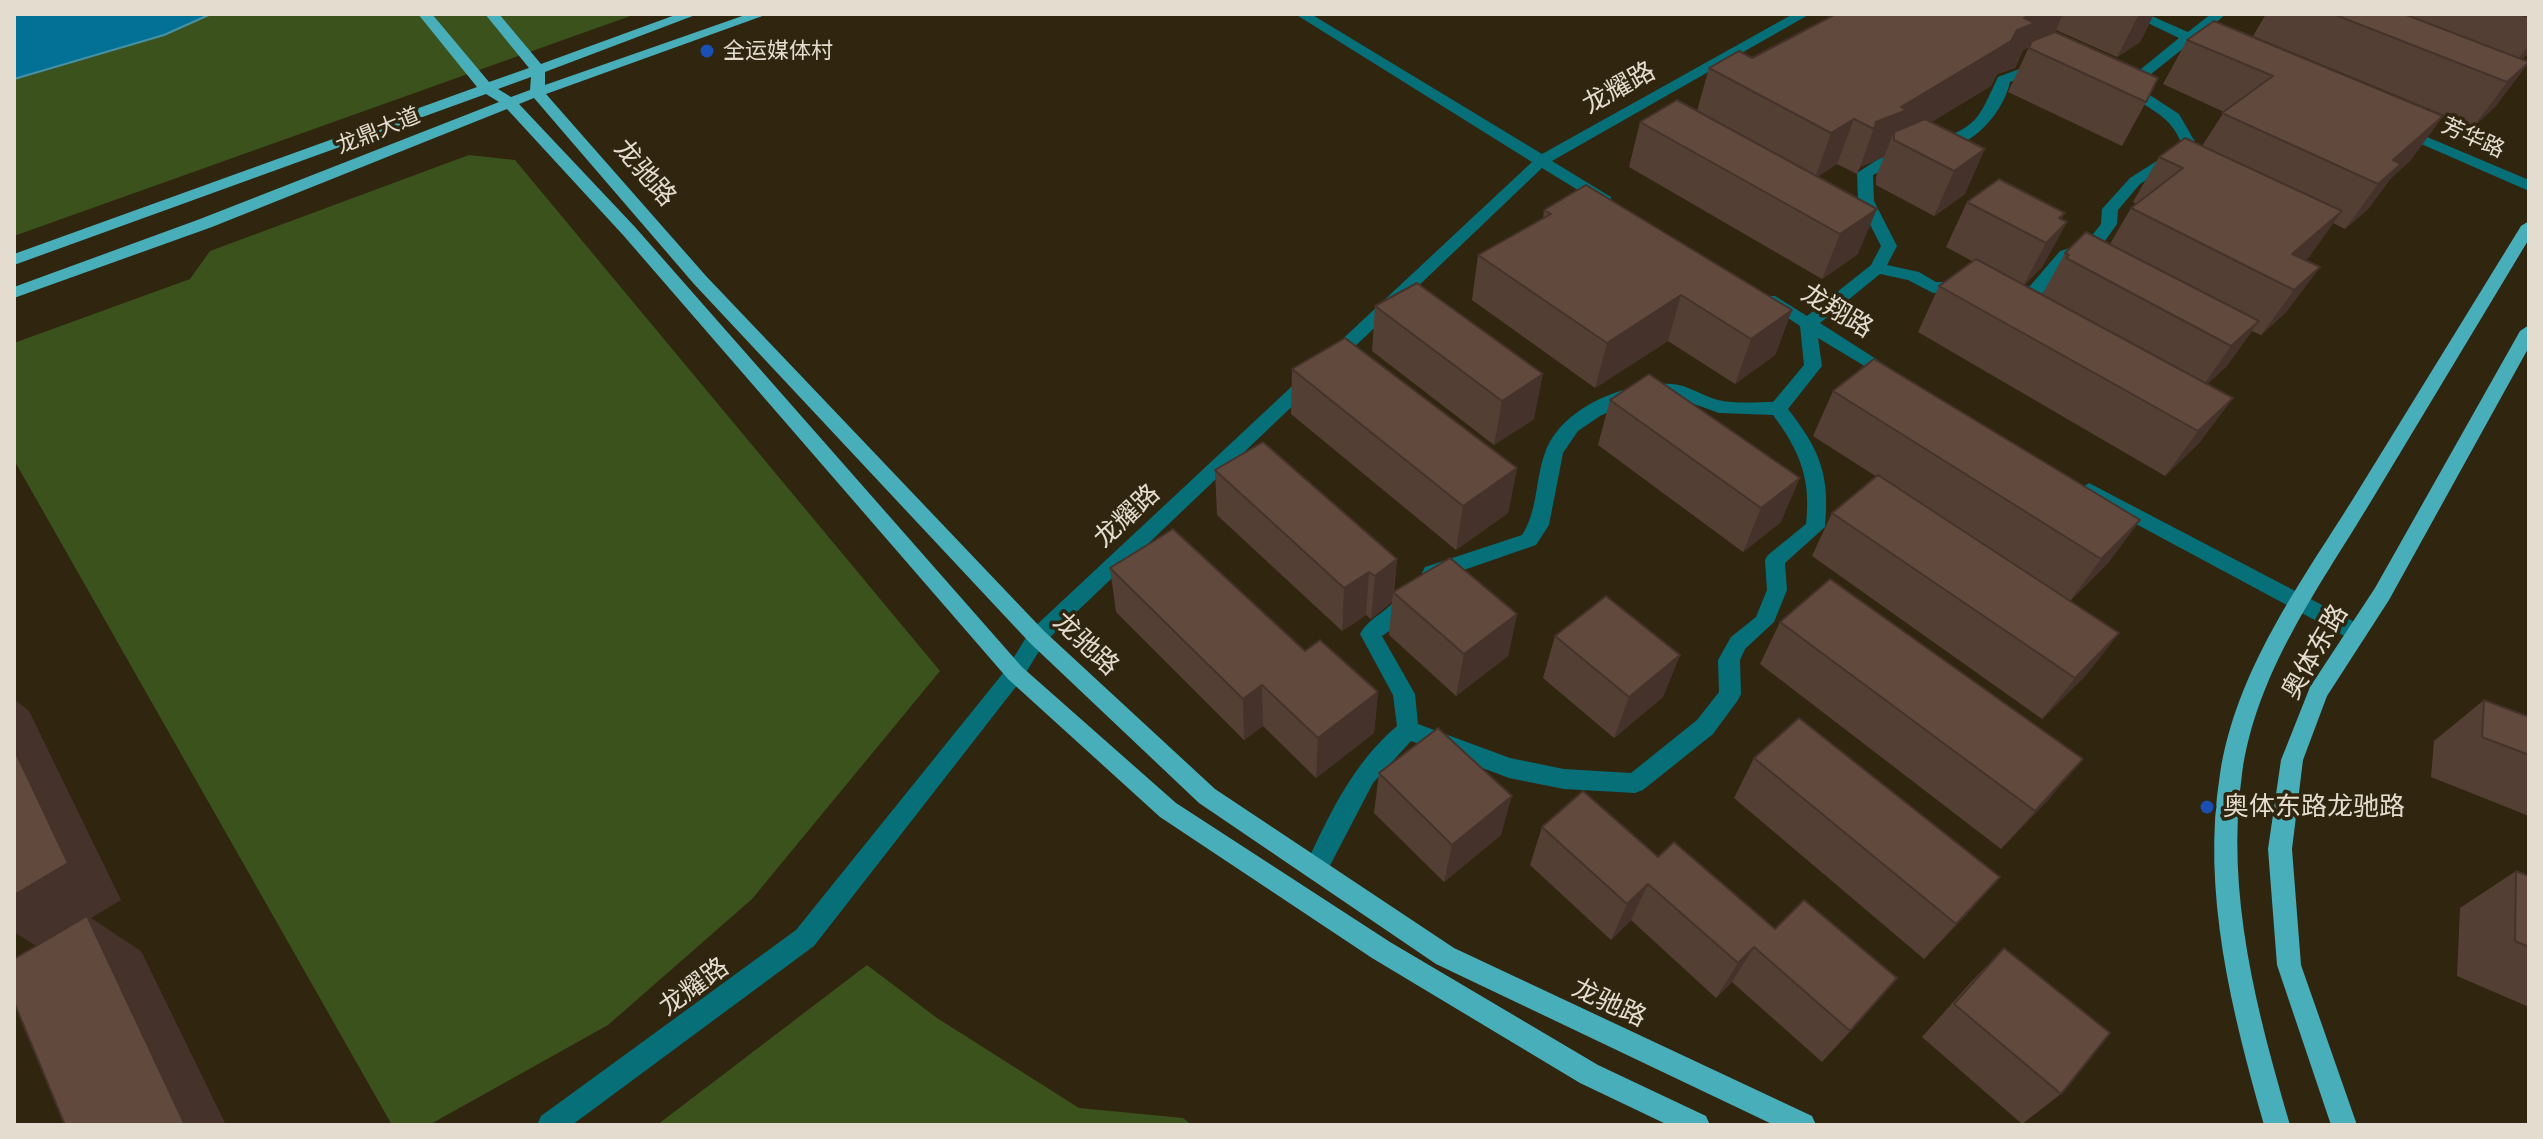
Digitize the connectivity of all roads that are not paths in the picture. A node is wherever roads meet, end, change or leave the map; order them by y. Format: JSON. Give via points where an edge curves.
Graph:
{"nodes":[{"id":1,"x":425,"y":14,"type":"edge"},
{"id":2,"x":492,"y":14,"type":"edge"},
{"id":3,"x":691,"y":14,"type":"edge"},
{"id":4,"x":761,"y":14,"type":"edge"},
{"id":5,"x":1302,"y":14,"type":"edge"},
{"id":6,"x":1803,"y":14,"type":"edge"},
{"id":7,"x":2136,"y":14,"type":"edge"},
{"id":8,"x":2219,"y":14,"type":"edge"},
{"id":9,"x":2189,"y":37,"type":"junction"},
{"id":10,"x":2217,"y":50,"type":"edge"},
{"id":11,"x":538,"y":69,"type":"junction"},
{"id":12,"x":2054,"y":69,"type":"edge"},
{"id":13,"x":2106,"y":82,"type":"edge"},
{"id":14,"x":485,"y":87,"type":"junction"},
{"id":15,"x":2128,"y":88,"type":"junction"},
{"id":16,"x":537,"y":92,"type":"junction"},
{"id":17,"x":510,"y":103,"type":"junction"},
{"id":18,"x":2387,"y":124,"type":"edge"},
{"id":19,"x":1541,"y":161,"type":"junction"},
{"id":20,"x":2529,"y":186,"type":"edge"},
{"id":21,"x":1621,"y":210,"type":"edge"},
{"id":22,"x":2529,"y":226,"type":"edge"},
{"id":23,"x":14,"y":260,"type":"edge"},
{"id":24,"x":1877,"y":268,"type":"junction"},
{"id":25,"x":1755,"y":292,"type":"edge"},
{"id":26,"x":1977,"y":292,"type":"edge"},
{"id":27,"x":14,"y":293,"type":"edge"},
{"id":28,"x":1999,"y":303,"type":"edge"},
{"id":29,"x":1808,"y":324,"type":"junction"},
{"id":30,"x":2529,"y":331,"type":"edge"},
{"id":31,"x":1904,"y":382,"type":"edge"},
{"id":32,"x":1778,"y":409,"type":"junction"},
{"id":33,"x":2067,"y":479,"type":"edge"},
{"id":34,"x":2299,"y":603,"type":"junction"},
{"id":35,"x":2357,"y":633,"type":"junction"},
{"id":36,"x":1037,"y":637,"type":"junction"},
{"id":37,"x":1015,"y":673,"type":"junction"},
{"id":38,"x":1408,"y":730,"type":"junction"},
{"id":39,"x":1316,"y":869,"type":"junction"},
{"id":40,"x":550,"y":1125,"type":"edge"},
{"id":41,"x":1697,"y":1125,"type":"edge"},
{"id":42,"x":1803,"y":1125,"type":"edge"},
{"id":43,"x":2277,"y":1125,"type":"edge"},
{"id":44,"x":2344,"y":1125,"type":"edge"}],
"edges":[{"from":1,"to":14,"type":"main road","name":"龙驰路"},
{"from":2,"to":11,"type":"main road"},
{"from":3,"to":11,"type":"main road","name":"龙鼎大道"},
{"from":4,"to":16,"type":"main road","name":"龙鼎大道"},
{"from":5,"to":19,"type":"street"},
{"from":6,"to":19,"type":"street","name":"龙耀路"},
{"from":7,"to":9,"type":"street"},
{"from":8,"to":9,"type":"street"},
{"from":9,"to":10,"type":"street"},
{"from":9,"to":15,"type":"street"},
{"from":11,"to":14,"type":"main road","name":"龙鼎大道"},
{"from":11,"to":16,"type":"main road"},
{"from":12,"to":24,"type":"street","via":[[2040,66],[2003,80],[2000,99],[1982,124],[1865,173],[1866,201],[1889,246]]},
{"from":13,"to":15,"type":"street"},
{"from":14,"to":17,"type":"main road","name":"龙驰路"},
{"from":14,"to":23,"type":"main road","name":"龙鼎大道"},
{"from":15,"to":28,"type":"street","via":[[2174,116],[2190,147],[2135,181],[2110,209],[2109,224],[2092,247],[2066,255],[2036,290],[2010,308]]},
{"from":16,"to":17,"type":"main road","name":"龙鼎大道"},
{"from":16,"to":36,"type":"main road","name":"龙驰路","via":[[700,280]]},
{"from":17,"to":27,"type":"main road","name":"龙鼎大道"},
{"from":17,"to":37,"type":"main road","name":"龙驰路","via":[[629,231]]},
{"from":18,"to":20,"type":"street","name":"芳华路"},
{"from":19,"to":21,"type":"street"},
{"from":19,"to":36,"type":"street","name":"龙耀路"},
{"from":22,"to":34,"type":"main road"},
{"from":24,"to":26,"type":"street","via":[[1913,276],[1933,288]]},
{"from":24,"to":29,"type":"street"},
{"from":25,"to":29,"type":"street","name":"龙翔路"},
{"from":29,"to":31,"type":"street","name":"龙翔路"},
{"from":29,"to":32,"type":"street","via":[[1813,366]]},
{"from":30,"to":35,"type":"main road","name":"奥体东路"},
{"from":32,"to":38,"type":"street","via":[[1719,407],[1673,390],[1629,395],[1572,426],[1554,452],[1539,525],[1529,540],[1434,572],[1415,586],[1400,613],[1370,634],[1404,694]]},
{"from":32,"to":38,"type":"street","via":[[1808,446],[1818,474],[1815,527],[1775,560],[1777,590],[1764,622],[1738,643],[1729,660],[1730,694],[1705,727],[1635,783],[1564,779],[1509,768]]},
{"from":33,"to":34,"type":"street"},
{"from":34,"to":35,"type":"street"},
{"from":34,"to":43,"type":"main road","via":[[2241,722],[2227,801],[2227,898],[2247,1024]]},
{"from":35,"to":44,"type":"main road","name":"奥体东路","via":[[2318,693],[2292,760],[2280,849],[2289,965]]},
{"from":36,"to":37,"type":"street","name":"龙耀路"},
{"from":36,"to":39,"type":"main road","name":"龙驰路","via":[[1207,796]]},
{"from":37,"to":40,"type":"street","name":"龙耀路","via":[[805,938]]},
{"from":37,"to":41,"type":"main road","name":"龙驰路","via":[[1168,810],[1381,950],[1589,1074]]},
{"from":38,"to":39,"type":"street","via":[[1381,750]]},
{"from":39,"to":42,"type":"main road","name":"龙驰路","via":[[1445,956]]}]}
